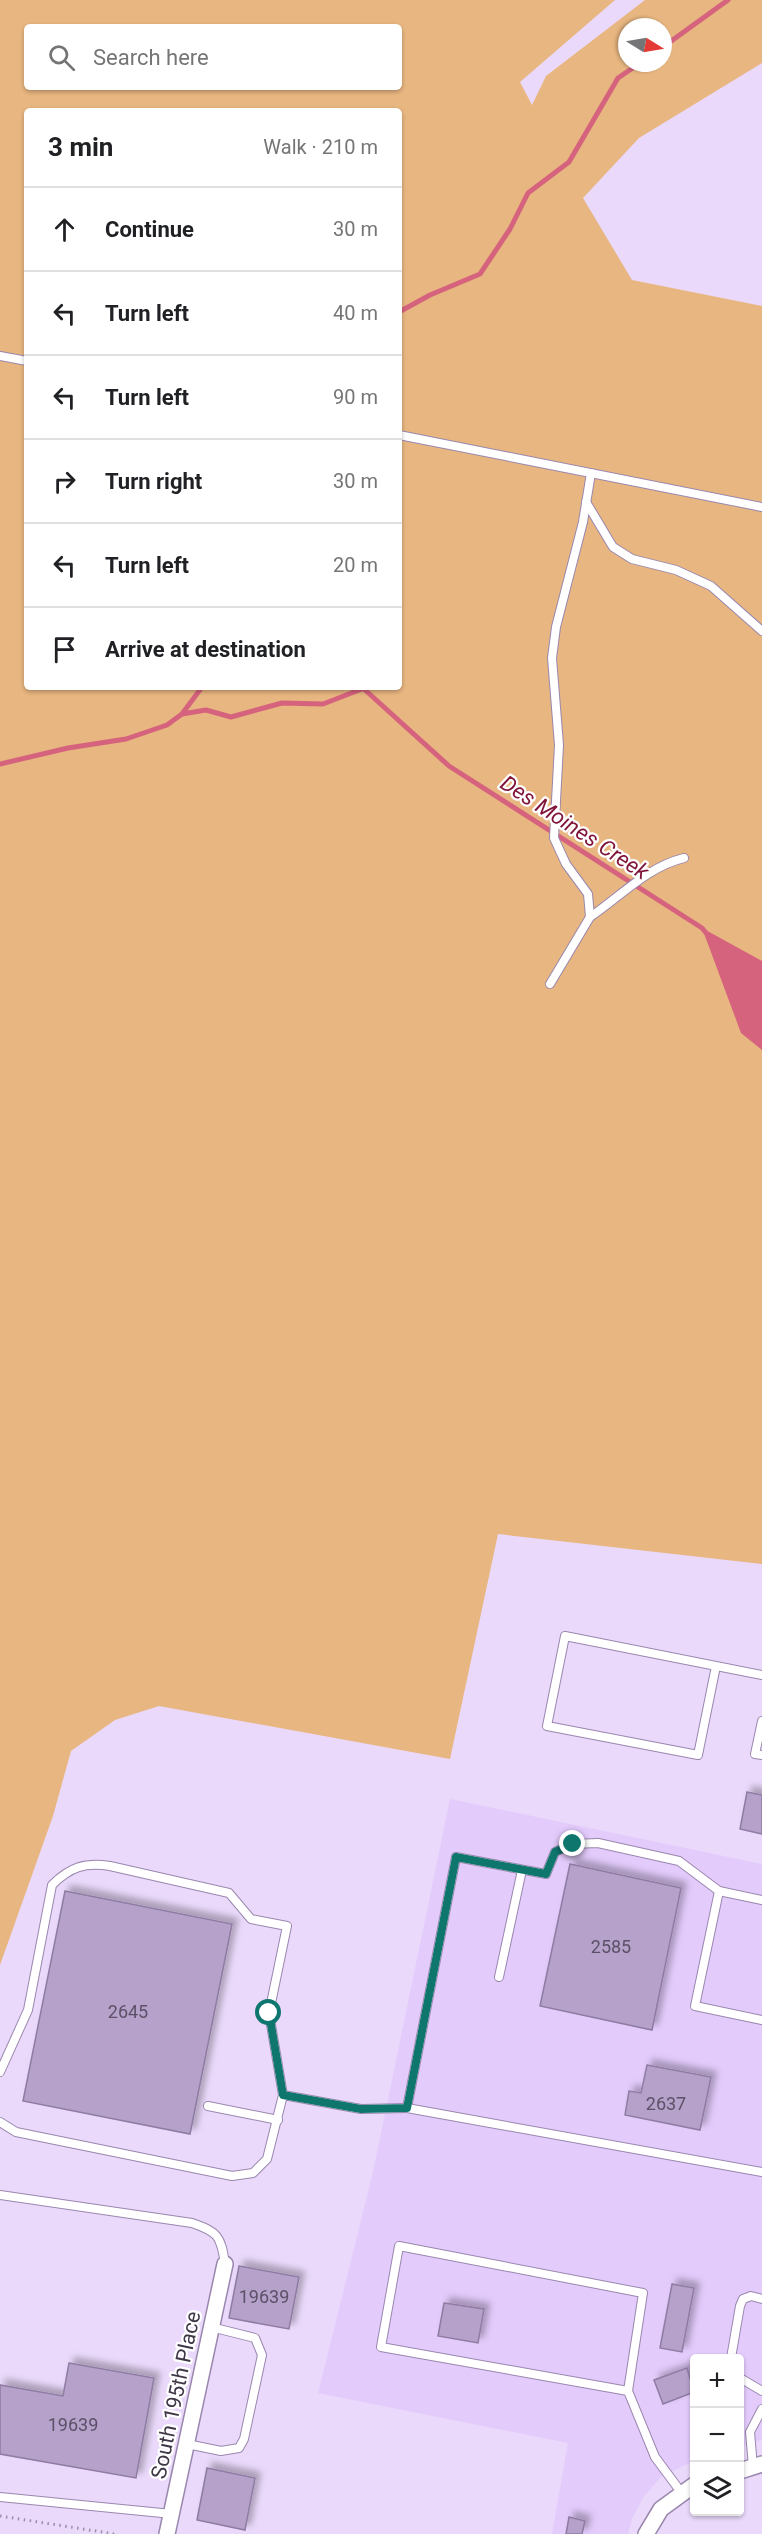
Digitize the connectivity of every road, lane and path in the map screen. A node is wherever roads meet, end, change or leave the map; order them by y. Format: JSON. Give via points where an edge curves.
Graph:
{"nodes":[{"id":1,"x":0,"y":356,"type":"edge"},
{"id":2,"x":24,"y":360,"type":"edge"},
{"id":3,"x":402,"y":436,"type":"edge"},
{"id":4,"x":591,"y":473,"type":"junction"},
{"id":5,"x":586,"y":502,"type":"junction"},
{"id":6,"x":762,"y":507,"type":"edge"},
{"id":7,"x":762,"y":631,"type":"edge"},
{"id":8,"x":684,"y":858,"type":"dead end"},
{"id":9,"x":590,"y":917,"type":"junction"},
{"id":10,"x":550,"y":984,"type":"dead end"},
{"id":11,"x":716,"y":1666,"type":"junction"},
{"id":12,"x":762,"y":1675,"type":"edge"},
{"id":13,"x":762,"y":1720,"type":"edge"},
{"id":14,"x":762,"y":1755,"type":"edge"},
{"id":15,"x":522,"y":1870,"type":"junction"},
{"id":16,"x":719,"y":1891,"type":"junction"},
{"id":17,"x":762,"y":1900,"type":"edge"},
{"id":18,"x":500,"y":1977,"type":"dead end"},
{"id":19,"x":762,"y":2020,"type":"edge"},
{"id":20,"x":0,"y":2072,"type":"edge"},
{"id":21,"x":283,"y":2095,"type":"junction"},
{"id":22,"x":207,"y":2106,"type":"dead end"},
{"id":23,"x":407,"y":2108,"type":"junction"},
{"id":24,"x":278,"y":2120,"type":"junction"},
{"id":25,"x":0,"y":2122,"type":"edge"},
{"id":26,"x":762,"y":2172,"type":"edge"},
{"id":27,"x":0,"y":2194,"type":"edge"},
{"id":28,"x":225,"y":2264,"type":"joint"},
{"id":29,"x":762,"y":2299,"type":"edge"},
{"id":30,"x":212,"y":2327,"type":"junction"},
{"id":31,"x":732,"y":2354,"type":"edge"},
{"id":32,"x":744,"y":2380,"type":"edge"},
{"id":33,"x":628,"y":2391,"type":"junction"},
{"id":34,"x":762,"y":2391,"type":"edge"},
{"id":35,"x":762,"y":2409,"type":"edge"},
{"id":36,"x":187,"y":2444,"type":"junction"},
{"id":37,"x":752,"y":2467,"type":"edge"},
{"id":38,"x":688,"y":2488,"type":"edge"},
{"id":39,"x":0,"y":2497,"type":"edge"},
{"id":40,"x":171,"y":2514,"type":"junction"},
{"id":41,"x":0,"y":2516,"type":"edge"},
{"id":42,"x":115,"y":2534,"type":"edge"},
{"id":43,"x":167,"y":2534,"type":"edge"},
{"id":44,"x":646,"y":2534,"type":"edge"}],
"edges":[{"from":1,"to":2,"type":"lane"},
{"from":3,"to":4,"type":"lane"},
{"from":4,"to":5,"type":"lane"},
{"from":4,"to":6,"type":"lane"},
{"from":5,"to":7,"type":"lane","via":[[613,546],[632,559],[676,570],[711,586]]},
{"from":5,"to":9,"type":"lane","via":[[552,658],[559,745],[554,838],[566,864],[588,894]]},
{"from":8,"to":9,"type":"lane","via":[[667,862],[645,875]]},
{"from":9,"to":10,"type":"lane"},
{"from":11,"to":11,"type":"lane","via":[[565,1636],[547,1726],[698,1755]]},
{"from":11,"to":12,"type":"lane"},
{"from":13,"to":14,"type":"lane","via":[[756,1754]]},
{"from":15,"to":16,"type":"lane","via":[[546,1874],[555,1852],[573,1844],[598,1843],[679,1861]]},
{"from":15,"to":18,"type":"lane"},
{"from":15,"to":23,"type":"lane","via":[[456,1857]]},
{"from":16,"to":17,"type":"lane"},
{"from":16,"to":19,"type":"lane","via":[[695,2006]]},
{"from":20,"to":21,"type":"lane","via":[[28,2010],[52,1886],[78,1866],[94,1863],[229,1893],[251,1919],[287,1926],[269,2013]]},
{"from":21,"to":23,"type":"lane","via":[[361,2109]]},
{"from":21,"to":24,"type":"lane"},
{"from":22,"to":24,"type":"lane"},
{"from":23,"to":26,"type":"lane"},
{"from":24,"to":25,"type":"lane","via":[[267,2159],[261,2167],[243,2176],[16,2132]]},
{"from":27,"to":28,"type":"lane","via":[[192,2223],[213,2230],[222,2242]]},
{"from":28,"to":30,"type":"street","name":"South 195th Place"},
{"from":29,"to":31,"type":"lane","via":[[743,2299]]},
{"from":30,"to":36,"type":"street","name":"South 195th Place"},
{"from":30,"to":36,"type":"lane","via":[[255,2338],[262,2355],[239,2448],[221,2451]]},
{"from":32,"to":34,"type":"lane"},
{"from":33,"to":33,"type":"lane","via":[[643,2293],[399,2246],[381,2347]]},
{"from":33,"to":38,"type":"lane","via":[[655,2457]]},
{"from":35,"to":37,"type":"lane","via":[[750,2432]]},
{"from":36,"to":40,"type":"street","name":"South 195th Place"},
{"from":38,"to":44,"type":"street","via":[[661,2509]]},
{"from":39,"to":40,"type":"lane"},
{"from":40,"to":43,"type":"street","name":"South 195th Place"},
{"from":41,"to":42,"type":"path"}]}
